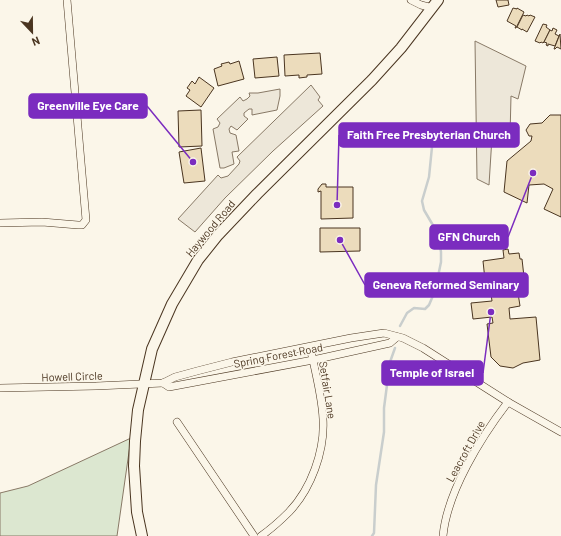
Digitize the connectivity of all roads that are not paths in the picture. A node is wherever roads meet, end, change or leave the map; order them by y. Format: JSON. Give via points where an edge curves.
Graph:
{"nodes":[{"id":1,"x":67,"y":0,"type":"edge"},
{"id":2,"x":411,"y":0,"type":"edge"},
{"id":3,"x":435,"y":4,"type":"edge"},
{"id":4,"x":0,"y":223,"type":"edge"},
{"id":5,"x":397,"y":337,"type":"junction"},
{"id":6,"x":310,"y":347,"type":"junction"},
{"id":7,"x":313,"y":360,"type":"junction"},
{"id":8,"x":144,"y":383,"type":"junction"},
{"id":9,"x":163,"y":383,"type":"junction"},
{"id":10,"x":0,"y":388,"type":"edge"},
{"id":11,"x":508,"y":402,"type":"junction"},
{"id":12,"x":177,"y":422,"type":"dead end"},
{"id":13,"x":561,"y":432,"type":"edge"},
{"id":14,"x":142,"y":536,"type":"edge"},
{"id":15,"x":254,"y":536,"type":"edge"},
{"id":16,"x":261,"y":536,"type":"edge"},
{"id":17,"x":443,"y":536,"type":"edge"}],
"edges":[{"from":1,"to":4,"type":"street","via":[[86,220],[82,225],[42,222]]},
{"from":2,"to":3,"type":"street","via":[[421,5]]},
{"from":3,"to":8,"type":"main road","name":"Haywood Road","via":[[372,80],[232,219],[198,260],[160,329]]},
{"from":5,"to":6,"type":"street","name":"Spring Forest Road","via":[[384,333],[372,334]]},
{"from":5,"to":7,"type":"street","name":"Spring Forest Road","via":[[390,343]]},
{"from":5,"to":11,"type":"street","name":"Spring Forest Road","via":[[423,348]]},
{"from":6,"to":7,"type":"street","name":"Setfair Lane"},
{"from":6,"to":9,"type":"street","name":"Spring Forest Road","via":[[197,371]]},
{"from":7,"to":9,"type":"street","name":"Spring Forest Road","via":[[169,387]]},
{"from":7,"to":16,"type":"street","name":"Setfair Lane","via":[[323,419],[317,462],[293,508]]},
{"from":8,"to":9,"type":"street","name":"Spring Forest Road"},
{"from":8,"to":10,"type":"street","name":"Howell Circle"},
{"from":8,"to":14,"type":"main road","name":"Haywood Road","via":[[135,441],[135,488]]},
{"from":11,"to":13,"type":"street","name":"Spring Forest Road"},
{"from":11,"to":17,"type":"street","name":"Leacroft Drive","via":[[466,467],[448,509]]},
{"from":12,"to":15,"type":"street"}]}
